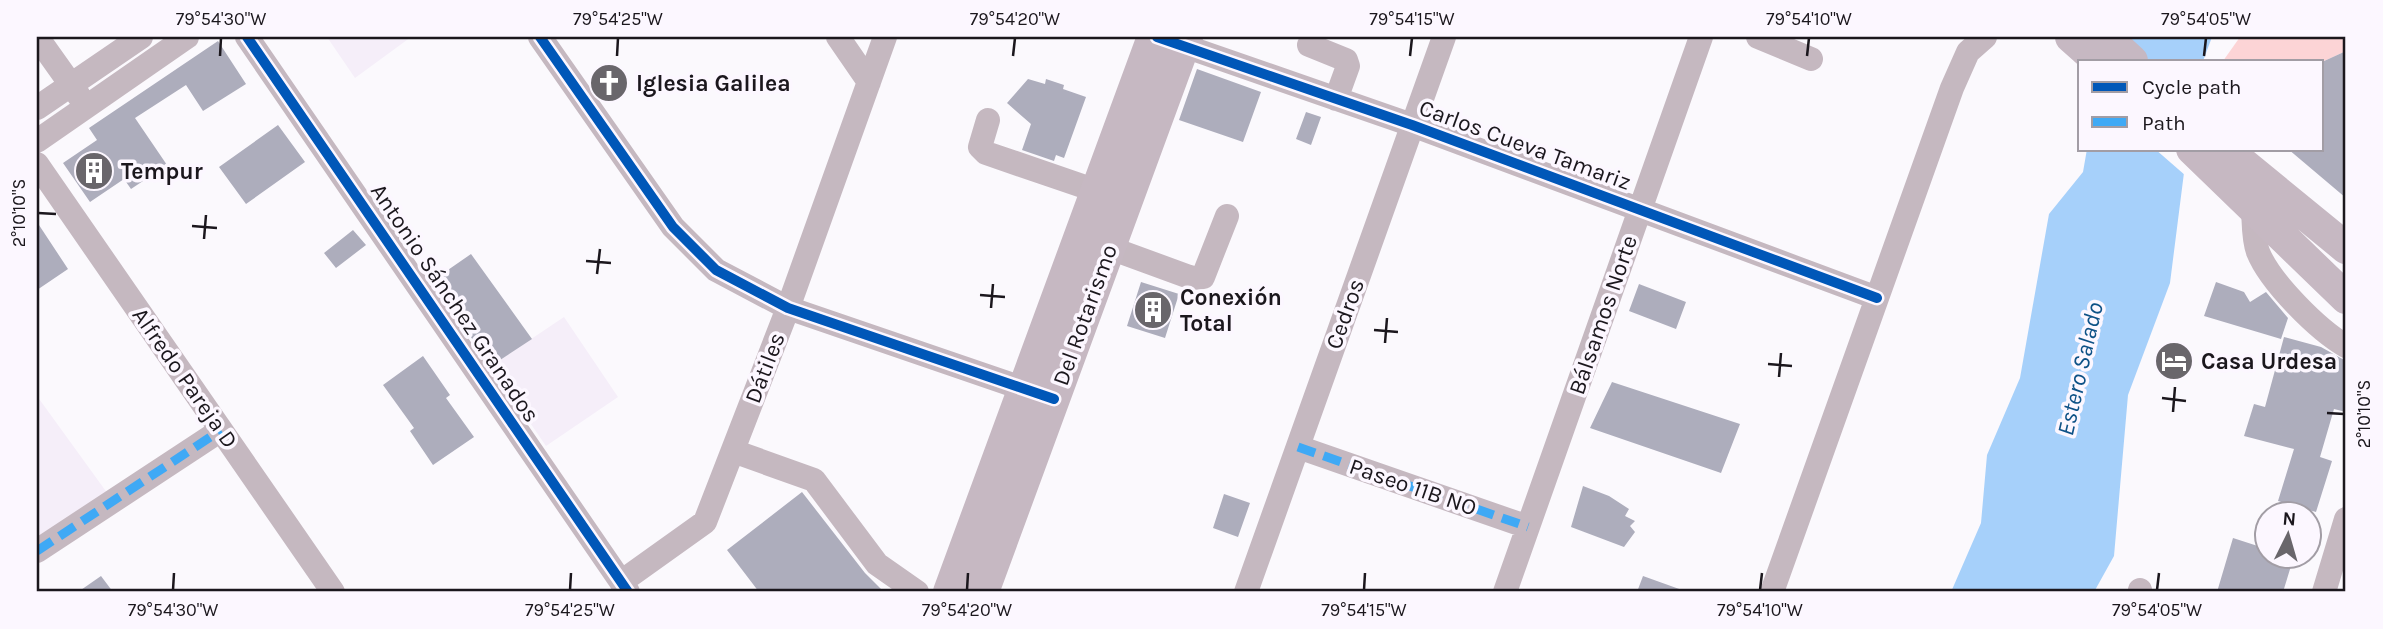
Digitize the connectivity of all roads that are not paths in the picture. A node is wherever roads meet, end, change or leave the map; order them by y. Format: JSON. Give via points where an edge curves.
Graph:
{"nodes":[{"id":1,"x":37,"y":37,"type":"edge"},
{"id":2,"x":141,"y":37,"type":"edge"},
{"id":3,"x":187,"y":37,"type":"edge"},
{"id":4,"x":247,"y":37,"type":"edge"},
{"id":5,"x":540,"y":37,"type":"edge"},
{"id":6,"x":838,"y":37,"type":"edge"},
{"id":7,"x":885,"y":37,"type":"edge"},
{"id":8,"x":1444,"y":37,"type":"edge"},
{"id":9,"x":1701,"y":37,"type":"edge"},
{"id":10,"x":1758,"y":37,"type":"edge"},
{"id":11,"x":1984,"y":37,"type":"edge"},
{"id":12,"x":2050,"y":37,"type":"edge"},
{"id":13,"x":2071,"y":37,"type":"edge"},
{"id":14,"x":2106,"y":37,"type":"edge"},
{"id":15,"x":2113,"y":37,"type":"edge"},
{"id":16,"x":1170,"y":39,"type":"edge"},
{"id":17,"x":1308,"y":45,"type":"dead end"},
{"id":18,"x":1811,"y":59,"type":"dead end"},
{"id":19,"x":2085,"y":60,"type":"edge"},
{"id":20,"x":2097,"y":60,"type":"edge"},
{"id":21,"x":2133,"y":60,"type":"edge"},
{"id":22,"x":2133,"y":60,"type":"edge"},
{"id":23,"x":869,"y":82,"type":"junction"},
{"id":24,"x":71,"y":85,"type":"junction"},
{"id":25,"x":1336,"y":99,"type":"junction"},
{"id":26,"x":87,"y":106,"type":"junction"},
{"id":27,"x":37,"y":108,"type":"edge"},
{"id":28,"x":988,"y":120,"type":"dead end"},
{"id":29,"x":1412,"y":125,"type":"junction"},
{"id":30,"x":37,"y":141,"type":"edge"},
{"id":31,"x":2195,"y":150,"type":"edge"},
{"id":32,"x":2226,"y":160,"type":"edge"},
{"id":33,"x":37,"y":164,"type":"edge"},
{"id":34,"x":1097,"y":191,"type":"junction"},
{"id":35,"x":2253,"y":209,"type":"junction"},
{"id":36,"x":1640,"y":210,"type":"junction"},
{"id":37,"x":1227,"y":216,"type":"dead end"},
{"id":38,"x":1110,"y":248,"type":"junction"},
{"id":39,"x":2346,"y":248,"type":"edge"},
{"id":40,"x":1877,"y":298,"type":"junction"},
{"id":41,"x":2341,"y":298,"type":"edge"},
{"id":42,"x":788,"y":308,"type":"junction"},
{"id":43,"x":2346,"y":346,"type":"edge"},
{"id":44,"x":1024,"y":388,"type":"junction"},
{"id":45,"x":1054,"y":399,"type":"junction"},
{"id":46,"x":221,"y":430,"type":"junction"},
{"id":47,"x":1298,"y":447,"type":"junction"},
{"id":48,"x":733,"y":451,"type":"junction"},
{"id":49,"x":2346,"y":519,"type":"edge"},
{"id":50,"x":1528,"y":527,"type":"junction"},
{"id":51,"x":37,"y":551,"type":"edge"},
{"id":52,"x":624,"y":587,"type":"edge"},
{"id":53,"x":990,"y":590,"type":"edge"},
{"id":54,"x":333,"y":592,"type":"edge"},
{"id":55,"x":917,"y":592,"type":"edge"},
{"id":56,"x":949,"y":592,"type":"edge"},
{"id":57,"x":1246,"y":592,"type":"edge"},
{"id":58,"x":1505,"y":592,"type":"edge"},
{"id":59,"x":1772,"y":592,"type":"edge"},
{"id":60,"x":2324,"y":592,"type":"edge"}],
"edges":[{"from":1,"to":24,"type":"street"},
{"from":2,"to":24,"type":"street"},
{"from":3,"to":26,"type":"street"},
{"from":4,"to":52,"type":"street","name":"Antonio Sánchez Granados"},
{"from":5,"to":42,"type":"street","via":[[673,227],[716,270]]},
{"from":6,"to":23,"type":"street"},
{"from":7,"to":23,"type":"street","name":"Dátiles"},
{"from":8,"to":29,"type":"street","name":"Cedros"},
{"from":9,"to":36,"type":"street","name":"Bálsamos Norte"},
{"from":10,"to":18,"type":"street"},
{"from":11,"to":40,"type":"street","via":[[1968,52],[1952,88]]},
{"from":12,"to":19,"type":"street"},
{"from":13,"to":20,"type":"main road"},
{"from":14,"to":21,"type":"main road"},
{"from":15,"to":22,"type":"street"},
{"from":16,"to":25,"type":"street","name":"Carlos Cueva Tamariz"},
{"from":16,"to":34,"type":"main road","name":"Del Rotarismo"},
{"from":16,"to":38,"type":"main road","name":"Del Rotarismo"},
{"from":17,"to":25,"type":"street","via":[[1346,60]]},
{"from":23,"to":42,"type":"street","name":"Dátiles"},
{"from":24,"to":26,"type":"street"},
{"from":24,"to":27,"type":"street"},
{"from":25,"to":29,"type":"street","name":"Carlos Cueva Tamariz"},
{"from":26,"to":30,"type":"street"},
{"from":28,"to":34,"type":"street","via":[[981,147],[986,153]]},
{"from":29,"to":36,"type":"street","name":"Carlos Cueva Tamariz"},
{"from":29,"to":47,"type":"street","name":"Cedros"},
{"from":31,"to":32,"type":"main road"},
{"from":32,"to":35,"type":"main road"},
{"from":32,"to":39,"type":"main road"},
{"from":33,"to":46,"type":"street","name":"Alfredo Pareja D"},
{"from":34,"to":44,"type":"main road","name":"Del Rotarismo"},
{"from":35,"to":41,"type":"main road","via":[[2310,261]]},
{"from":35,"to":43,"type":"street","via":[[2259,253],[2271,273],[2319,326]]},
{"from":36,"to":40,"type":"street","name":"Carlos Cueva Tamariz"},
{"from":36,"to":50,"type":"street","name":"Bálsamos Norte"},
{"from":37,"to":38,"type":"street","via":[[1203,277],[1192,278]]},
{"from":38,"to":45,"type":"main road","name":"Del Rotarismo"},
{"from":40,"to":59,"type":"street"},
{"from":42,"to":44,"type":"street"},
{"from":42,"to":48,"type":"street","name":"Dátiles"},
{"from":44,"to":45,"type":"street"},
{"from":44,"to":56,"type":"main road","name":"Del Rotarismo"},
{"from":45,"to":53,"type":"main road","name":"Del Rotarismo"},
{"from":46,"to":51,"type":"street"},
{"from":46,"to":54,"type":"street","name":"Alfredo Pareja D"},
{"from":47,"to":50,"type":"street","name":"Paseo 11B NO"},
{"from":47,"to":57,"type":"street","name":"Cedros"},
{"from":48,"to":52,"type":"street","name":"Dátiles","via":[[705,522]]},
{"from":48,"to":55,"type":"street","via":[[814,480],[877,564]]},
{"from":49,"to":60,"type":"street"},
{"from":50,"to":58,"type":"street","name":"Bálsamos Norte"}]}
